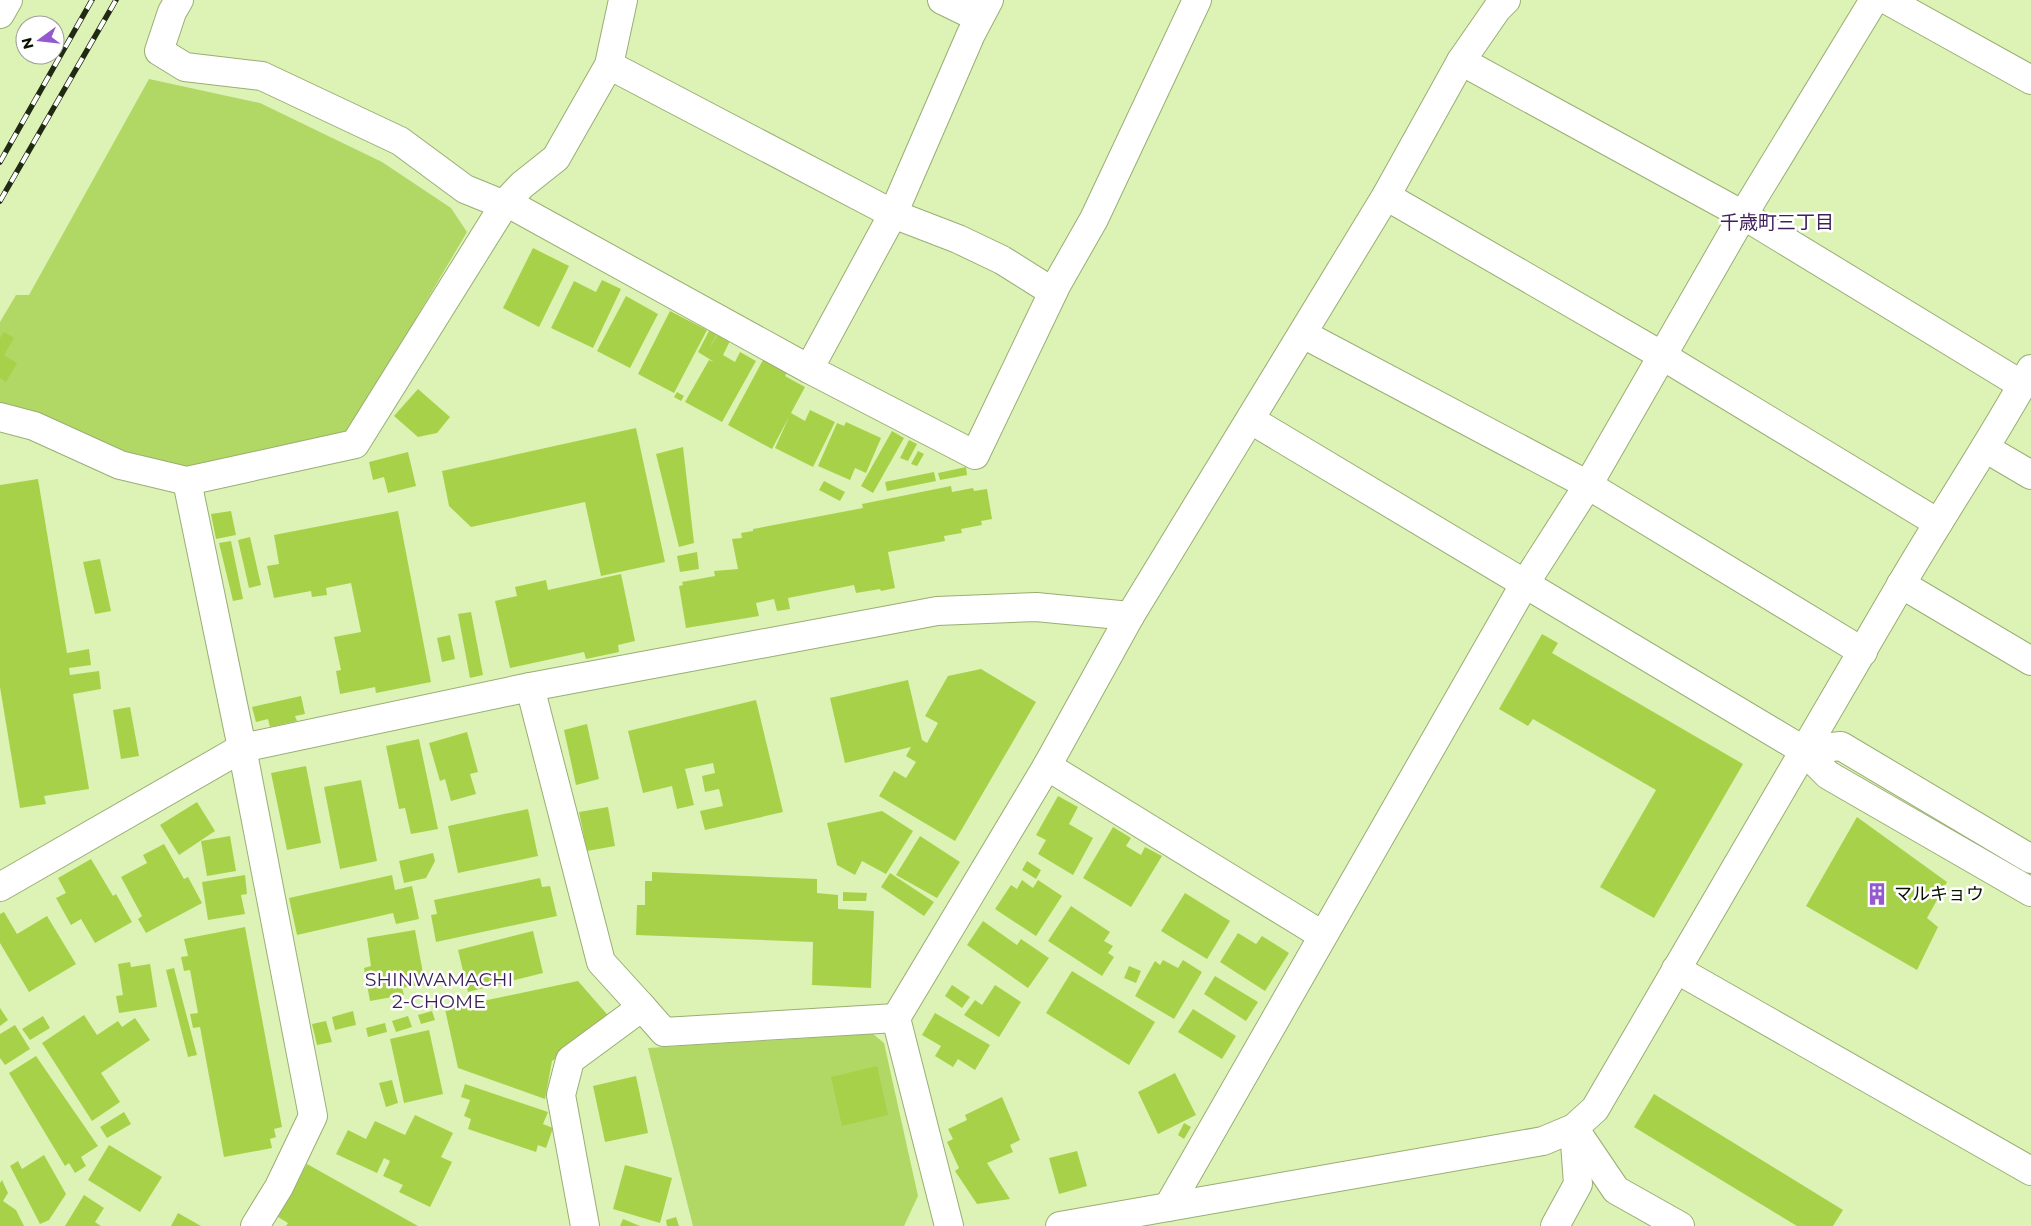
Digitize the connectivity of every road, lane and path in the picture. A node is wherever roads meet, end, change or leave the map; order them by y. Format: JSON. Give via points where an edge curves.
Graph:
{"nodes":[{"id":1,"x":8,"y":0,"type":"edge"},
{"id":2,"x":179,"y":0,"type":"edge"},
{"id":3,"x":623,"y":0,"type":"edge"},
{"id":4,"x":942,"y":0,"type":"edge"},
{"id":5,"x":1197,"y":0,"type":"edge"},
{"id":6,"x":1506,"y":0,"type":"edge"},
{"id":7,"x":1874,"y":0,"type":"edge"},
{"id":8,"x":1887,"y":0,"type":"edge"},
{"id":9,"x":984,"y":9,"type":"edge"},
{"id":10,"x":0,"y":14,"type":"edge"},
{"id":11,"x":1461,"y":61,"type":"junction"},
{"id":12,"x":609,"y":65,"type":"junction"},
{"id":13,"x":2031,"y":80,"type":"edge"},
{"id":14,"x":1386,"y":196,"type":"junction"},
{"id":15,"x":506,"y":202,"type":"junction"},
{"id":16,"x":893,"y":214,"type":"junction"},
{"id":17,"x":1743,"y":215,"type":"junction"},
{"id":18,"x":1054,"y":292,"type":"junction"},
{"id":19,"x":1303,"y":334,"type":"junction"},
{"id":20,"x":1661,"y":355,"type":"junction"},
{"id":21,"x":809,"y":369,"type":"junction"},
{"id":22,"x":2027,"y":377,"type":"edge"},
{"id":23,"x":0,"y":417,"type":"edge"},
{"id":24,"x":1251,"y":420,"type":"junction"},
{"id":25,"x":1985,"y":448,"type":"junction"},
{"id":26,"x":2031,"y":475,"type":"edge"},
{"id":27,"x":188,"y":481,"type":"junction"},
{"id":28,"x":1588,"y":485,"type":"junction"},
{"id":29,"x":1938,"y":523,"type":"junction"},
{"id":30,"x":1901,"y":584,"type":"junction"},
{"id":31,"x":1524,"y":585,"type":"junction"},
{"id":32,"x":1130,"y":616,"type":"junction"},
{"id":33,"x":1863,"y":652,"type":"junction"},
{"id":34,"x":2031,"y":662,"type":"edge"},
{"id":35,"x":530,"y":687,"type":"junction"},
{"id":36,"x":242,"y":748,"type":"junction"},
{"id":37,"x":1803,"y":750,"type":"junction"},
{"id":38,"x":1047,"y":766,"type":"junction"},
{"id":39,"x":2031,"y":859,"type":"edge"},
{"id":40,"x":0,"y":887,"type":"edge"},
{"id":41,"x":2031,"y":892,"type":"edge"},
{"id":42,"x":1322,"y":935,"type":"junction"},
{"id":43,"x":1676,"y":970,"type":"junction"},
{"id":44,"x":642,"y":1007,"type":"junction"},
{"id":45,"x":896,"y":1018,"type":"junction"},
{"id":46,"x":1574,"y":1128,"type":"junction"},
{"id":47,"x":2031,"y":1171,"type":"edge"},
{"id":48,"x":1168,"y":1207,"type":"junction"},
{"id":49,"x":255,"y":1226,"type":"edge"},
{"id":50,"x":585,"y":1226,"type":"edge"},
{"id":51,"x":949,"y":1226,"type":"edge"},
{"id":52,"x":1060,"y":1226,"type":"edge"},
{"id":53,"x":1555,"y":1226,"type":"edge"},
{"id":54,"x":1680,"y":1226,"type":"edge"}],
"edges":[{"from":1,"to":10,"type":"street"},
{"from":2,"to":15,"type":"street","via":[[160,51],[185,67],[262,76],[400,141],[465,189],[497,202]]},
{"from":3,"to":12,"type":"street"},
{"from":4,"to":9,"type":"street"},
{"from":5,"to":18,"type":"street","via":[[1094,219]]},
{"from":6,"to":11,"type":"street"},
{"from":7,"to":17,"type":"street"},
{"from":8,"to":13,"type":"street"},
{"from":9,"to":16,"type":"street"},
{"from":11,"to":14,"type":"street"},
{"from":11,"to":17,"type":"street"},
{"from":12,"to":15,"type":"street","via":[[556,158]]},
{"from":12,"to":16,"type":"street"},
{"from":14,"to":19,"type":"street"},
{"from":14,"to":20,"type":"street"},
{"from":15,"to":21,"type":"street"},
{"from":15,"to":27,"type":"street","via":[[355,444]]},
{"from":16,"to":18,"type":"street","via":[[1002,260]]},
{"from":16,"to":21,"type":"street"},
{"from":17,"to":20,"type":"street"},
{"from":17,"to":22,"type":"street"},
{"from":18,"to":21,"type":"street","via":[[975,455]]},
{"from":19,"to":24,"type":"street"},
{"from":19,"to":28,"type":"street"},
{"from":20,"to":28,"type":"street"},
{"from":20,"to":29,"type":"street"},
{"from":22,"to":25,"type":"street"},
{"from":23,"to":27,"type":"street","via":[[34,426],[120,465]]},
{"from":24,"to":31,"type":"street"},
{"from":24,"to":32,"type":"street"},
{"from":25,"to":26,"type":"street"},
{"from":25,"to":29,"type":"street"},
{"from":27,"to":36,"type":"street"},
{"from":28,"to":31,"type":"street"},
{"from":28,"to":33,"type":"street"},
{"from":29,"to":30,"type":"street"},
{"from":30,"to":33,"type":"street"},
{"from":30,"to":34,"type":"street"},
{"from":31,"to":37,"type":"street"},
{"from":31,"to":42,"type":"street"},
{"from":32,"to":35,"type":"street","via":[[1036,607],[937,611]]},
{"from":32,"to":38,"type":"street"},
{"from":33,"to":37,"type":"street"},
{"from":35,"to":36,"type":"street"},
{"from":35,"to":44,"type":"street","via":[[601,962]]},
{"from":36,"to":40,"type":"street"},
{"from":36,"to":49,"type":"street","via":[[313,1116],[279,1187]]},
{"from":37,"to":39,"type":"street","via":[[1841,746]]},
{"from":37,"to":41,"type":"street","via":[[1828,775]]},
{"from":37,"to":43,"type":"street"},
{"from":38,"to":42,"type":"street"},
{"from":38,"to":45,"type":"street"},
{"from":42,"to":48,"type":"street"},
{"from":43,"to":46,"type":"street","via":[[1595,1109]]},
{"from":43,"to":47,"type":"street"},
{"from":44,"to":45,"type":"street","via":[[664,1032]]},
{"from":44,"to":50,"type":"street","via":[[570,1060],[561,1095]]},
{"from":45,"to":51,"type":"street"},
{"from":46,"to":48,"type":"street","via":[[1543,1141]]},
{"from":46,"to":53,"type":"street","via":[[1578,1184]]},
{"from":46,"to":54,"type":"street","via":[[1616,1190]]},
{"from":48,"to":52,"type":"street"}]}
